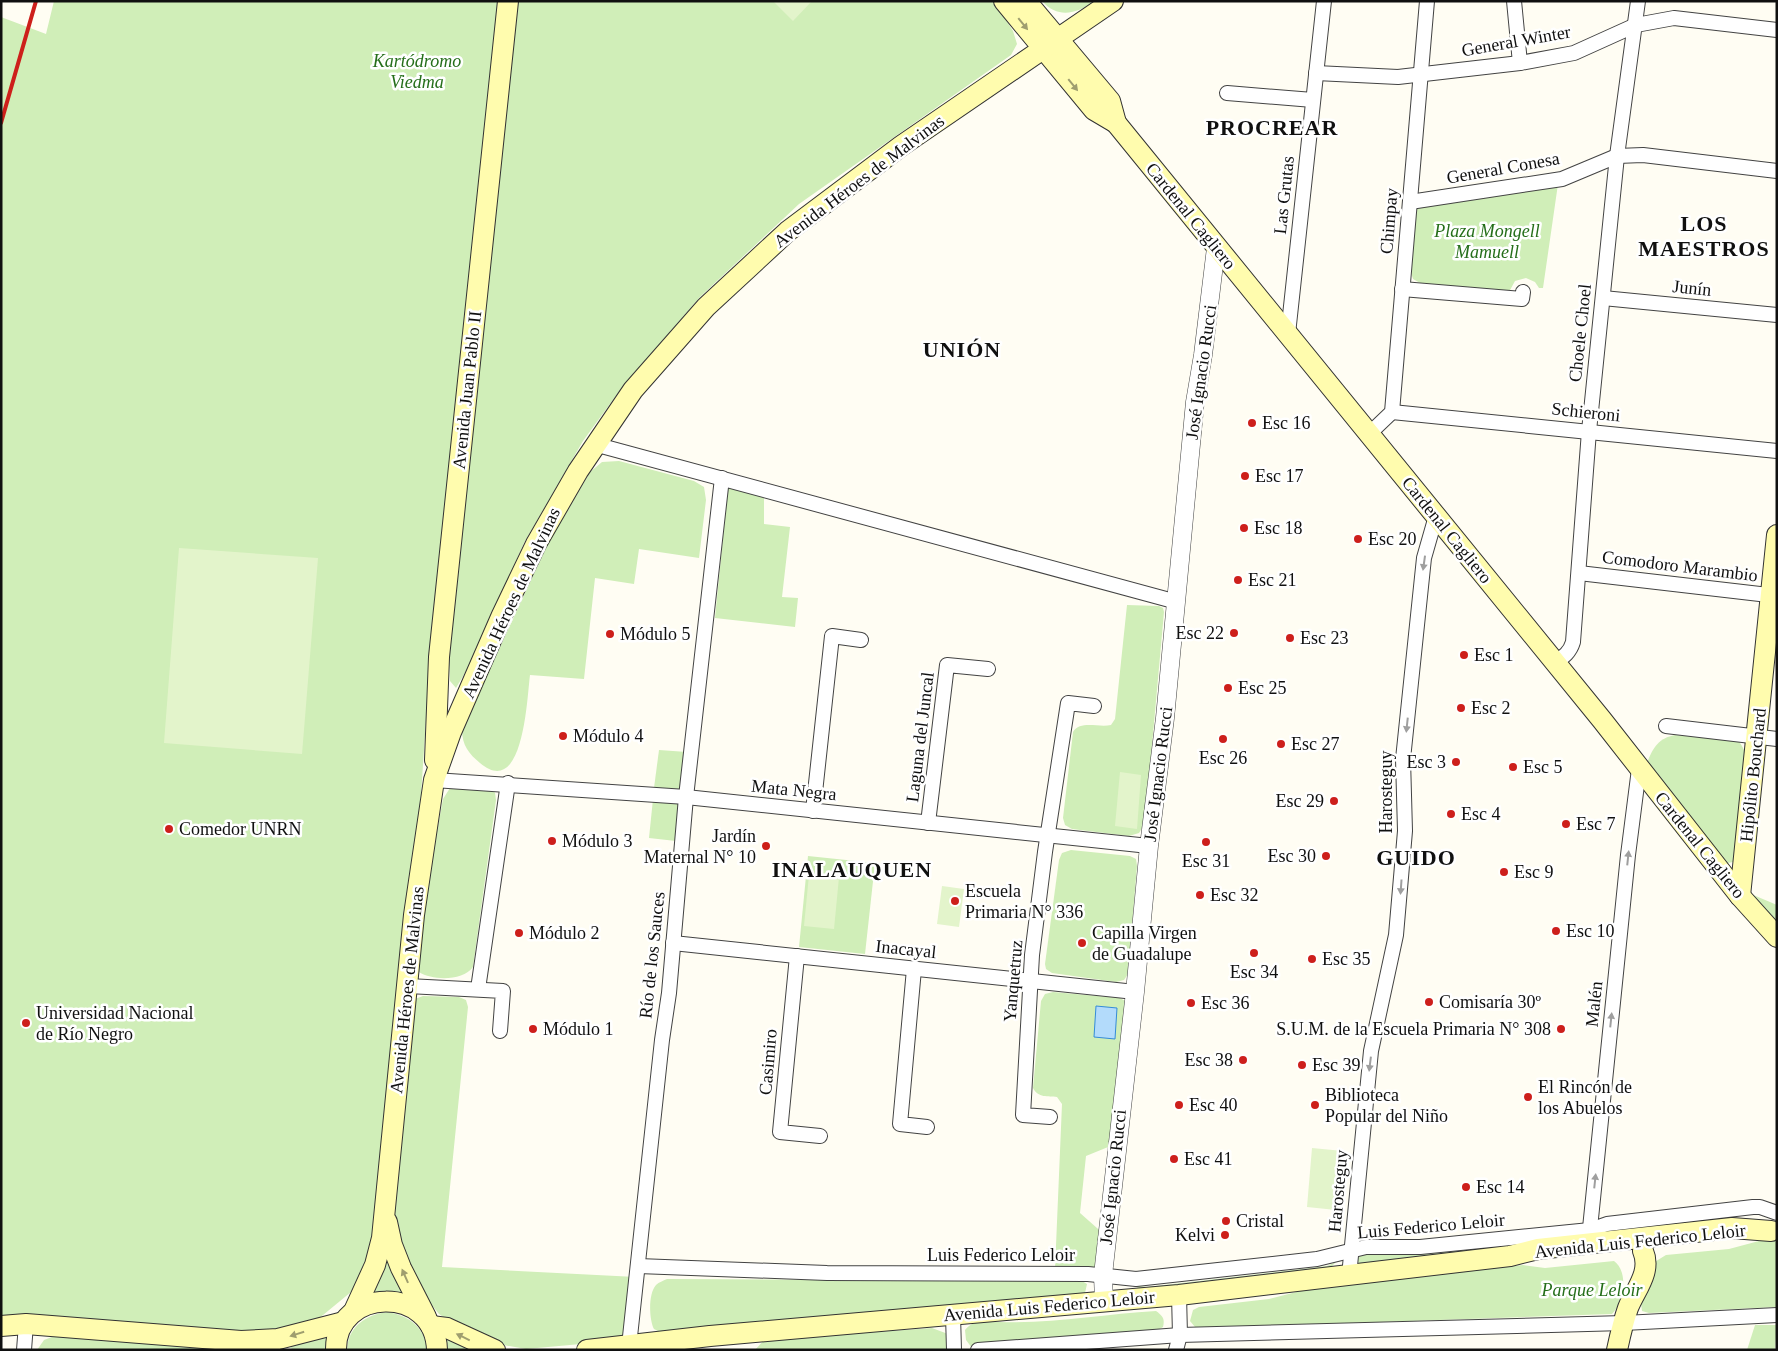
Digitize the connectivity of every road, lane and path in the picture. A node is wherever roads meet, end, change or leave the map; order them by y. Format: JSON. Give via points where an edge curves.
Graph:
{"nodes":[{"id":1,"x":508,"y":1,"type":"edge"},
{"id":2,"x":1004,"y":1,"type":"edge"},
{"id":3,"x":1026,"y":1,"type":"edge"},
{"id":4,"x":1112,"y":1,"type":"edge"},
{"id":5,"x":1324,"y":1,"type":"edge"},
{"id":6,"x":1427,"y":1,"type":"edge"},
{"id":7,"x":1514,"y":1,"type":"edge"},
{"id":8,"x":1638,"y":1,"type":"edge"},
{"id":9,"x":1636,"y":25,"type":"junction"},
{"id":10,"x":1777,"y":30,"type":"edge"},
{"id":11,"x":1050,"y":42,"type":"junction"},
{"id":12,"x":1520,"y":63,"type":"junction"},
{"id":13,"x":1316,"y":73,"type":"junction"},
{"id":14,"x":1420,"y":74,"type":"junction"},
{"id":15,"x":1226,"y":93,"type":"dead end"},
{"id":16,"x":1313,"y":100,"type":"junction"},
{"id":17,"x":1617,"y":156,"type":"junction"},
{"id":18,"x":1777,"y":171,"type":"edge"},
{"id":19,"x":1410,"y":202,"type":"junction"},
{"id":20,"x":1216,"y":248,"type":"junction"},
{"id":21,"x":1402,"y":289,"type":"junction"},
{"id":22,"x":1523,"y":292,"type":"dead end"},
{"id":23,"x":1603,"y":298,"type":"junction"},
{"id":24,"x":1777,"y":315,"type":"edge"},
{"id":25,"x":1288,"y":334,"type":"junction"},
{"id":26,"x":1392,"y":412,"type":"junction"},
{"id":27,"x":1589,"y":431,"type":"junction"},
{"id":28,"x":1369,"y":434,"type":"junction"},
{"id":29,"x":594,"y":444,"type":"junction"},
{"id":30,"x":1777,"y":451,"type":"edge"},
{"id":31,"x":722,"y":478,"type":"junction"},
{"id":32,"x":1436,"y":516,"type":"junction"},
{"id":33,"x":1777,"y":535,"type":"edge"},
{"id":34,"x":1579,"y":573,"type":"junction"},
{"id":35,"x":1774,"y":596,"type":"edge"},
{"id":36,"x":1177,"y":602,"type":"junction"},
{"id":37,"x":861,"y":640,"type":"dead end"},
{"id":38,"x":1555,"y":662,"type":"junction"},
{"id":39,"x":988,"y":669,"type":"dead end"},
{"id":40,"x":1094,"y":706,"type":"dead end"},
{"id":41,"x":1666,"y":726,"type":"dead end"},
{"id":42,"x":1768,"y":737,"type":"edge"},
{"id":43,"x":1639,"y":769,"type":"junction"},
{"id":44,"x":434,"y":780,"type":"junction"},
{"id":45,"x":508,"y":783,"type":"junction"},
{"id":46,"x":686,"y":796,"type":"junction"},
{"id":47,"x":813,"y":811,"type":"junction"},
{"id":48,"x":928,"y":823,"type":"junction"},
{"id":49,"x":1048,"y":834,"type":"junction"},
{"id":50,"x":1149,"y":846,"type":"junction"},
{"id":51,"x":1740,"y":896,"type":"junction"},
{"id":52,"x":1777,"y":937,"type":"edge"},
{"id":53,"x":673,"y":943,"type":"junction"},
{"id":54,"x":797,"y":956,"type":"junction"},
{"id":55,"x":914,"y":969,"type":"junction"},
{"id":56,"x":1030,"y":980,"type":"junction"},
{"id":57,"x":408,"y":986,"type":"junction"},
{"id":58,"x":478,"y":989,"type":"junction"},
{"id":59,"x":1135,"y":992,"type":"junction"},
{"id":60,"x":500,"y":1031,"type":"dead end"},
{"id":61,"x":1050,"y":1117,"type":"dead end"},
{"id":62,"x":927,"y":1127,"type":"dead end"},
{"id":63,"x":820,"y":1136,"type":"dead end"},
{"id":64,"x":384,"y":1209,"type":"junction"},
{"id":65,"x":1775,"y":1225,"type":"edge"},
{"id":66,"x":1589,"y":1237,"type":"junction"},
{"id":67,"x":1645,"y":1245,"type":"junction"},
{"id":68,"x":1351,"y":1251,"type":"junction"},
{"id":69,"x":1510,"y":1256,"type":"junction"},
{"id":70,"x":638,"y":1266,"type":"junction"},
{"id":71,"x":1103,"y":1275,"type":"junction"},
{"id":72,"x":1349,"y":1276,"type":"junction"},
{"id":73,"x":1180,"y":1294,"type":"junction"},
{"id":74,"x":1104,"y":1302,"type":"junction"},
{"id":75,"x":953,"y":1315,"type":"junction"},
{"id":76,"x":1626,"y":1315,"type":"junction"},
{"id":77,"x":1777,"y":1315,"type":"edge"},
{"id":78,"x":350,"y":1317,"type":"junction"},
{"id":79,"x":429,"y":1322,"type":"junction"},
{"id":80,"x":26,"y":1324,"type":"junction"},
{"id":81,"x":1,"y":1326,"type":"edge"},
{"id":82,"x":1180,"y":1335,"type":"junction"},
{"id":83,"x":241,"y":1341,"type":"junction"},
{"id":84,"x":629,"y":1346,"type":"junction"},
{"id":85,"x":24,"y":1350,"type":"edge"},
{"id":86,"x":278,"y":1350,"type":"edge"},
{"id":87,"x":336,"y":1350,"type":"edge"},
{"id":88,"x":437,"y":1350,"type":"edge"},
{"id":89,"x":495,"y":1350,"type":"edge"},
{"id":90,"x":587,"y":1350,"type":"edge"},
{"id":91,"x":954,"y":1350,"type":"edge"},
{"id":92,"x":978,"y":1350,"type":"edge"},
{"id":93,"x":1176,"y":1350,"type":"edge"},
{"id":94,"x":1617,"y":1350,"type":"edge"}],
"edges":[{"from":1,"to":44,"type":"main road","name":"Avenida Juan Pablo II","via":[[439,657]]},
{"from":2,"to":11,"type":"main road","name":"Cardenal Cagliero","one_way":true},
{"from":3,"to":11,"type":"main road","name":"Cardenal Cagliero"},
{"from":4,"to":11,"type":"main road","name":"Avenida Héroes de Malvinas"},
{"from":5,"to":13,"type":"street","name":"Las Grutas"},
{"from":6,"to":14,"type":"street","name":"Chimpay"},
{"from":7,"to":12,"type":"street"},
{"from":8,"to":9,"type":"street","name":"Choele Choel"},
{"from":9,"to":10,"type":"street","name":"General Winter","via":[[1674,18]]},
{"from":9,"to":12,"type":"street","name":"General Winter","via":[[1574,53]]},
{"from":9,"to":17,"type":"street","name":"Choele Choel"},
{"from":11,"to":20,"type":"main road","name":"Cardenal Cagliero","via":[[1110,101],[1116,123]]},
{"from":11,"to":29,"type":"main road","name":"Avenida Héroes de Malvinas","via":[[788,231],[706,308],[633,390]]},
{"from":12,"to":14,"type":"street","name":"General Winter"},
{"from":13,"to":14,"type":"street","name":"General Winter","via":[[1398,77]]},
{"from":13,"to":16,"type":"street","name":"Las Grutas"},
{"from":14,"to":19,"type":"street","name":"Chimpay"},
{"from":15,"to":16,"type":"street"},
{"from":16,"to":25,"type":"street","name":"Las Grutas"},
{"from":17,"to":18,"type":"street","name":"General Conesa","via":[[1643,155]]},
{"from":17,"to":19,"type":"street","name":"General Conesa","via":[[1562,179]]},
{"from":17,"to":23,"type":"street","name":"Choele Choel"},
{"from":19,"to":21,"type":"street","name":"Chimpay"},
{"from":20,"to":25,"type":"main road","name":"Cardenal Cagliero"},
{"from":20,"to":36,"type":"street","name":"José Ignacio Rucci","via":[[1195,402]]},
{"from":21,"to":22,"type":"street","via":[[1522,299]]},
{"from":21,"to":26,"type":"street","name":"Chimpay"},
{"from":23,"to":24,"type":"street","name":"Junín"},
{"from":23,"to":27,"type":"street","name":"Choele Choel"},
{"from":25,"to":28,"type":"main road","name":"Cardenal Cagliero"},
{"from":26,"to":27,"type":"street","name":"Schieroni"},
{"from":26,"to":28,"type":"street"},
{"from":27,"to":30,"type":"street","name":"Schieroni"},
{"from":27,"to":34,"type":"street","name":"Choele Choel"},
{"from":28,"to":32,"type":"main road","name":"Cardenal Cagliero"},
{"from":29,"to":31,"type":"street"},
{"from":29,"to":44,"type":"main road","name":"Avenida Héroes de Malvinas","via":[[536,544],[451,732]]},
{"from":31,"to":36,"type":"street"},
{"from":31,"to":46,"type":"street","name":"Río de los Sauces"},
{"from":32,"to":38,"type":"main road","name":"Cardenal Cagliero"},
{"from":32,"to":68,"type":"street","name":"Harosteguy","one_way":true,"via":[[1424,558],[1403,758],[1405,831],[1396,935],[1371,1051]]},
{"from":33,"to":35,"type":"main road","name":"Hipólito Bouchard"},
{"from":34,"to":35,"type":"street","name":"Comodoro Marambio"},
{"from":34,"to":38,"type":"street","name":"Choele Choel","via":[[1571,650]]},
{"from":35,"to":42,"type":"main road","name":"Hipólito Bouchard"},
{"from":36,"to":50,"type":"street","name":"José Ignacio Rucci"},
{"from":37,"to":47,"type":"street","via":[[832,636]]},
{"from":38,"to":43,"type":"main road","name":"Cardenal Cagliero"},
{"from":39,"to":48,"type":"street","name":"Laguna del Juncal","via":[[947,665]]},
{"from":40,"to":49,"type":"street","name":"Yanquetruz","via":[[1068,703]]},
{"from":41,"to":42,"type":"street"},
{"from":42,"to":51,"type":"main road","name":"Hipólito Bouchard"},
{"from":43,"to":51,"type":"main road","name":"Cardenal Cagliero"},
{"from":66,"to":43,"type":"street","name":"Malén","one_way":true},
{"from":44,"to":45,"type":"street","name":"Mata Negra"},
{"from":44,"to":57,"type":"main road","name":"Avenida Héroes de Malvinas","via":[[414,915]]},
{"from":45,"to":46,"type":"street","name":"Mata Negra"},
{"from":45,"to":58,"type":"street"},
{"from":46,"to":47,"type":"street","name":"Mata Negra"},
{"from":46,"to":53,"type":"street","name":"Río de los Sauces"},
{"from":47,"to":48,"type":"street","name":"Mata Negra"},
{"from":48,"to":49,"type":"street","name":"Mata Negra"},
{"from":49,"to":50,"type":"street","name":"Mata Negra"},
{"from":49,"to":56,"type":"street","name":"Yanquetruz"},
{"from":50,"to":59,"type":"street","name":"José Ignacio Rucci"},
{"from":51,"to":52,"type":"main road","name":"Cardenal Cagliero"},
{"from":53,"to":54,"type":"street","name":"Inacayal"},
{"from":53,"to":70,"type":"street","name":"Río de los Sauces"},
{"from":54,"to":55,"type":"street","name":"Inacayal"},
{"from":54,"to":63,"type":"street","name":"Casimiro","via":[[780,1132]]},
{"from":55,"to":56,"type":"street","name":"Inacayal"},
{"from":55,"to":62,"type":"street","via":[[900,1124]]},
{"from":56,"to":59,"type":"street","name":"Inacayal"},
{"from":56,"to":61,"type":"street","name":"Yanquetruz","via":[[1023,1115]]},
{"from":57,"to":58,"type":"street"},
{"from":57,"to":64,"type":"main road","name":"Avenida Héroes de Malvinas"},
{"from":58,"to":60,"type":"street","via":[[503,991]]},
{"from":59,"to":71,"type":"street","name":"José Ignacio Rucci"},
{"from":64,"to":78,"type":"main road","name":"Avenida Héroes de Malvinas","via":[[376,1265]]},
{"from":79,"to":64,"type":"main road","name":"Avenida Héroes de Malvinas","one_way":true,"via":[[392,1245]]},
{"from":65,"to":66,"type":"street","name":"Luis Federico Leloir","via":[[1760,1207],[1753,1207],[1607,1224]]},
{"from":65,"to":67,"type":"main road","name":"Avenida Luis Federico Leloir","via":[[1732,1228]]},
{"from":66,"to":67,"type":"main road","name":"Avenida Luis Federico Leloir"},
{"from":66,"to":68,"type":"street","name":"Luis Federico Leloir","via":[[1420,1248],[1389,1246]]},
{"from":66,"to":69,"type":"main road","name":"Avenida Luis Federico Leloir"},
{"from":67,"to":69,"type":"main road","name":"Avenida Luis Federico Leloir","via":[[1541,1261]]},
{"from":67,"to":76,"type":"main road","via":[[1635,1260],[1626,1295]]},
{"from":68,"to":71,"type":"street","name":"Luis Federico Leloir","via":[[1317,1259],[1136,1280]]},
{"from":68,"to":72,"type":"street","name":"Harosteguy"},
{"from":69,"to":72,"type":"main road","name":"Avenida Luis Federico Leloir"},
{"from":70,"to":71,"type":"street","name":"Luis Federico Leloir","via":[[827,1273]]},
{"from":70,"to":84,"type":"street","name":"Río de los Sauces"},
{"from":71,"to":74,"type":"street","name":"José Ignacio Rucci"},
{"from":72,"to":73,"type":"main road","name":"Avenida Luis Federico Leloir"},
{"from":73,"to":74,"type":"main road","name":"Avenida Luis Federico Leloir"},
{"from":73,"to":82,"type":"street"},
{"from":74,"to":75,"type":"main road","name":"Avenida Luis Federico Leloir"},
{"from":75,"to":84,"type":"main road","name":"Avenida Luis Federico Leloir"},
{"from":75,"to":91,"type":"street"},
{"from":76,"to":77,"type":"street"},
{"from":76,"to":82,"type":"street"},
{"from":76,"to":94,"type":"main road"},
{"from":78,"to":79,"type":"main road","via":[[368,1304],[384,1300],[400,1302],[415,1309]]},
{"from":78,"to":83,"type":"main road","one_way":true,"via":[[278,1339]]},
{"from":78,"to":87,"type":"main road","name":"Avenida Héroes de Malvinas","via":[[336,1342]]},
{"from":79,"to":88,"type":"main road","name":"Avenida Héroes de Malvinas"},
{"from":89,"to":79,"type":"main road","one_way":true},
{"from":80,"to":81,"type":"main road"},
{"from":80,"to":83,"type":"main road"},
{"from":80,"to":85,"type":"street"},
{"from":82,"to":92,"type":"street"},
{"from":82,"to":93,"type":"street"},
{"from":83,"to":86,"type":"main road"},
{"from":84,"to":90,"type":"main road","name":"Avenida Luis Federico Leloir"}]}
